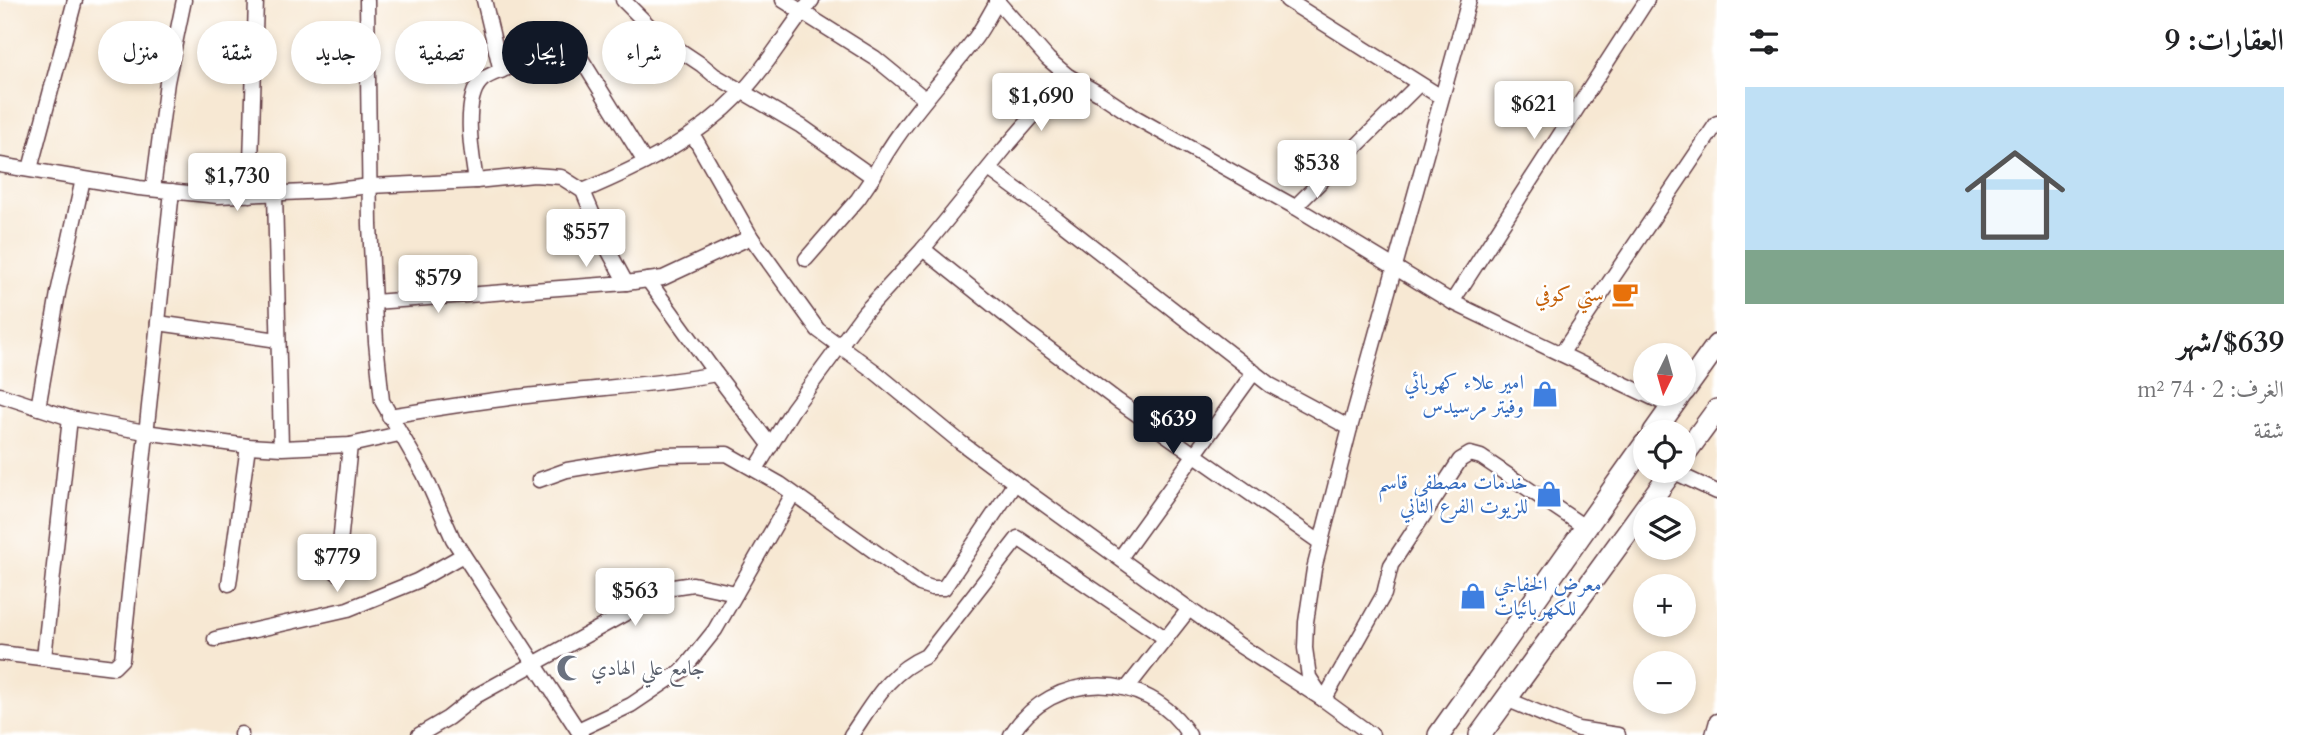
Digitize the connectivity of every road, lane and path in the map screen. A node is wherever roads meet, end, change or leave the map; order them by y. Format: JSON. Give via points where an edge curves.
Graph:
{"nodes":[{"id":1,"x":75,"y":0,"type":"edge"},
{"id":2,"x":184,"y":0,"type":"edge"},
{"id":3,"x":256,"y":0,"type":"edge"},
{"id":4,"x":367,"y":0,"type":"edge"},
{"id":5,"x":484,"y":0,"type":"edge"},
{"id":6,"x":623,"y":0,"type":"edge"},
{"id":7,"x":783,"y":0,"type":"edge"},
{"id":8,"x":812,"y":0,"type":"edge"},
{"id":9,"x":997,"y":0,"type":"edge"},
{"id":10,"x":1287,"y":0,"type":"edge"},
{"id":11,"x":1469,"y":0,"type":"edge"},
{"id":12,"x":1647,"y":0,"type":"edge"},
{"id":13,"x":802,"y":13,"type":"junction"},
{"id":14,"x":501,"y":71,"type":"junction"},
{"id":15,"x":1068,"y":76,"type":"junction"},
{"id":16,"x":1419,"y":84,"type":"junction"},
{"id":17,"x":742,"y":92,"type":"junction"},
{"id":18,"x":1441,"y":97,"type":"junction"},
{"id":19,"x":925,"y":99,"type":"junction"},
{"id":20,"x":1717,"y":123,"type":"edge"},
{"id":21,"x":694,"y":135,"type":"junction"},
{"id":22,"x":645,"y":162,"type":"junction"},
{"id":23,"x":0,"y":165,"type":"edge"},
{"id":24,"x":30,"y":169,"type":"junction"},
{"id":25,"x":989,"y":169,"type":"junction"},
{"id":26,"x":873,"y":177,"type":"junction"},
{"id":27,"x":83,"y":179,"type":"junction"},
{"id":28,"x":476,"y":181,"type":"junction"},
{"id":29,"x":370,"y":186,"type":"junction"},
{"id":30,"x":153,"y":189,"type":"junction"},
{"id":31,"x":172,"y":191,"type":"junction"},
{"id":32,"x":583,"y":191,"type":"junction"},
{"id":33,"x":275,"y":193,"type":"junction"},
{"id":34,"x":250,"y":194,"type":"junction"},
{"id":35,"x":1295,"y":207,"type":"junction"},
{"id":36,"x":751,"y":237,"type":"junction"},
{"id":37,"x":923,"y":249,"type":"junction"},
{"id":38,"x":806,"y":260,"type":"dead end"},
{"id":39,"x":1395,"y":267,"type":"junction"},
{"id":40,"x":648,"y":280,"type":"junction"},
{"id":41,"x":626,"y":283,"type":"junction"},
{"id":42,"x":374,"y":302,"type":"junction"},
{"id":43,"x":1452,"y":302,"type":"junction"},
{"id":44,"x":158,"y":323,"type":"junction"},
{"id":45,"x":278,"y":340,"type":"junction"},
{"id":46,"x":839,"y":345,"type":"junction"},
{"id":47,"x":1717,"y":345,"type":"edge"},
{"id":48,"x":1561,"y":354,"type":"junction"},
{"id":49,"x":1254,"y":372,"type":"junction"},
{"id":50,"x":716,"y":374,"type":"junction"},
{"id":51,"x":1696,"y":374,"type":"edge"},
{"id":52,"x":1633,"y":380,"type":"edge"},
{"id":53,"x":0,"y":396,"type":"edge"},
{"id":54,"x":38,"y":408,"type":"junction"},
{"id":55,"x":1717,"y":410,"type":"edge"},
{"id":56,"x":389,"y":416,"type":"junction"},
{"id":57,"x":70,"y":418,"type":"junction"},
{"id":58,"x":1350,"y":428,"type":"junction"},
{"id":59,"x":145,"y":432,"type":"junction"},
{"id":60,"x":399,"y":434,"type":"junction"},
{"id":61,"x":1696,"y":439,"type":"edge"},
{"id":62,"x":350,"y":445,"type":"junction"},
{"id":63,"x":248,"y":446,"type":"junction"},
{"id":64,"x":771,"y":446,"type":"junction"},
{"id":65,"x":281,"y":447,"type":"junction"},
{"id":66,"x":1195,"y":455,"type":"junction"},
{"id":67,"x":1633,"y":461,"type":"edge"},
{"id":68,"x":756,"y":468,"type":"junction"},
{"id":69,"x":539,"y":480,"type":"dead end"},
{"id":70,"x":1696,"y":482,"type":"edge"},
{"id":71,"x":1015,"y":483,"type":"junction"},
{"id":72,"x":1663,"y":483,"type":"edge"},
{"id":73,"x":1717,"y":492,"type":"edge"},
{"id":74,"x":793,"y":494,"type":"junction"},
{"id":75,"x":1586,"y":528,"type":"junction"},
{"id":76,"x":1321,"y":543,"type":"junction"},
{"id":77,"x":463,"y":555,"type":"junction"},
{"id":78,"x":1120,"y":558,"type":"junction"},
{"id":79,"x":337,"y":573,"type":"dead end"},
{"id":80,"x":229,"y":584,"type":"dead end"},
{"id":81,"x":736,"y":593,"type":"junction"},
{"id":82,"x":1189,"y":609,"type":"junction"},
{"id":83,"x":1165,"y":638,"type":"junction"},
{"id":84,"x":215,"y":639,"type":"dead end"},
{"id":85,"x":0,"y":653,"type":"edge"},
{"id":86,"x":44,"y":658,"type":"junction"},
{"id":87,"x":535,"y":662,"type":"junction"},
{"id":88,"x":1128,"y":688,"type":"junction"},
{"id":89,"x":1506,"y":699,"type":"junction"},
{"id":90,"x":1324,"y":700,"type":"junction"},
{"id":91,"x":1717,"y":720,"type":"edge"},
{"id":92,"x":1486,"y":732,"type":"edge"},
{"id":93,"x":580,"y":733,"type":"edge"},
{"id":94,"x":419,"y":735,"type":"edge"},
{"id":95,"x":851,"y":735,"type":"edge"},
{"id":96,"x":1011,"y":735,"type":"edge"},
{"id":97,"x":1189,"y":735,"type":"edge"},
{"id":98,"x":1372,"y":735,"type":"edge"},
{"id":99,"x":1439,"y":735,"type":"edge"},
{"id":100,"x":1618,"y":735,"type":"edge"},
{"id":101,"x":1713,"y":735,"type":"edge"}],
"edges":[{"from":1,"to":24,"type":"street"},
{"from":2,"to":30,"type":"street","via":[[167,82]]},
{"from":3,"to":34,"type":"street"},
{"from":4,"to":29,"type":"street"},
{"from":5,"to":14,"type":"street"},
{"from":6,"to":17,"type":"street","via":[[660,37]]},
{"from":7,"to":13,"type":"street"},
{"from":8,"to":13,"type":"street"},
{"from":9,"to":15,"type":"street"},
{"from":9,"to":19,"type":"street","via":[[978,35]]},
{"from":10,"to":16,"type":"street"},
{"from":11,"to":18,"type":"street"},
{"from":12,"to":43,"type":"street"},
{"from":13,"to":17,"type":"street"},
{"from":13,"to":19,"type":"street","via":[[875,58]]},
{"from":14,"to":22,"type":"street","via":[[557,53],[580,57]]},
{"from":14,"to":28,"type":"street","via":[[479,82],[470,101]]},
{"from":15,"to":25,"type":"street"},
{"from":15,"to":35,"type":"street"},
{"from":16,"to":18,"type":"street"},
{"from":16,"to":35,"type":"street"},
{"from":17,"to":21,"type":"street"},
{"from":17,"to":26,"type":"street","via":[[802,126]]},
{"from":18,"to":39,"type":"street"},
{"from":19,"to":26,"type":"street"},
{"from":20,"to":48,"type":"street"},
{"from":21,"to":22,"type":"street"},
{"from":21,"to":36,"type":"street"},
{"from":22,"to":32,"type":"street"},
{"from":23,"to":24,"type":"street"},
{"from":24,"to":27,"type":"street"},
{"from":25,"to":37,"type":"street"},
{"from":25,"to":49,"type":"street"},
{"from":26,"to":38,"type":"street"},
{"from":27,"to":30,"type":"street"},
{"from":27,"to":54,"type":"street"},
{"from":28,"to":29,"type":"street"},
{"from":28,"to":32,"type":"street","via":[[561,177]]},
{"from":29,"to":33,"type":"street"},
{"from":29,"to":42,"type":"street"},
{"from":30,"to":31,"type":"street"},
{"from":31,"to":34,"type":"street"},
{"from":31,"to":44,"type":"street"},
{"from":32,"to":41,"type":"street"},
{"from":33,"to":34,"type":"street"},
{"from":33,"to":45,"type":"street"},
{"from":35,"to":39,"type":"street"},
{"from":36,"to":40,"type":"street","via":[[663,278]]},
{"from":36,"to":46,"type":"street","via":[[818,330]]},
{"from":37,"to":46,"type":"street"},
{"from":37,"to":66,"type":"street","via":[[1071,366]]},
{"from":39,"to":43,"type":"street"},
{"from":39,"to":58,"type":"street"},
{"from":40,"to":41,"type":"street"},
{"from":40,"to":50,"type":"street"},
{"from":41,"to":42,"type":"street"},
{"from":42,"to":56,"type":"street","via":[[382,401]]},
{"from":43,"to":48,"type":"street"},
{"from":44,"to":45,"type":"street"},
{"from":44,"to":59,"type":"street"},
{"from":45,"to":65,"type":"street"},
{"from":46,"to":64,"type":"street"},
{"from":46,"to":71,"type":"street"},
{"from":47,"to":51,"type":"highway"},
{"from":48,"to":52,"type":"street"},
{"from":49,"to":58,"type":"street"},
{"from":49,"to":66,"type":"street"},
{"from":50,"to":56,"type":"street"},
{"from":50,"to":64,"type":"street"},
{"from":53,"to":54,"type":"street"},
{"from":54,"to":57,"type":"street"},
{"from":55,"to":61,"type":"highway"},
{"from":56,"to":60,"type":"street"},
{"from":57,"to":59,"type":"street"},
{"from":57,"to":86,"type":"street"},
{"from":58,"to":76,"type":"street"},
{"from":59,"to":63,"type":"street"},
{"from":59,"to":86,"type":"street","via":[[122,659],[114,667]]},
{"from":60,"to":62,"type":"street"},
{"from":60,"to":77,"type":"street"},
{"from":62,"to":65,"type":"street"},
{"from":62,"to":79,"type":"street"},
{"from":63,"to":65,"type":"street"},
{"from":63,"to":80,"type":"street"},
{"from":64,"to":68,"type":"street"},
{"from":66,"to":76,"type":"street"},
{"from":66,"to":78,"type":"street"},
{"from":67,"to":75,"type":"highway"},
{"from":68,"to":69,"type":"street","via":[[727,454],[658,455],[567,470]]},
{"from":68,"to":74,"type":"street"},
{"from":70,"to":73,"type":"street"},
{"from":71,"to":74,"type":"street","via":[[944,588],[920,584]]},
{"from":71,"to":78,"type":"street"},
{"from":72,"to":89,"type":"highway"},
{"from":74,"to":81,"type":"street"},
{"from":75,"to":90,"type":"street","via":[[1481,457],[1470,454],[1460,460],[1391,565],[1384,594]]},
{"from":75,"to":99,"type":"highway"},
{"from":76,"to":90,"type":"street","via":[[1309,598],[1305,648],[1309,677]]},
{"from":77,"to":84,"type":"street","via":[[417,582],[348,610]]},
{"from":77,"to":87,"type":"street"},
{"from":78,"to":82,"type":"street"},
{"from":81,"to":87,"type":"street","via":[[693,584],[673,587]]},
{"from":81,"to":93,"type":"street","via":[[715,630],[683,670]]},
{"from":82,"to":83,"type":"street"},
{"from":82,"to":90,"type":"street"},
{"from":83,"to":88,"type":"street"},
{"from":83,"to":95,"type":"street","via":[[1018,538],[926,656],[907,664],[888,682]]},
{"from":85,"to":86,"type":"street"},
{"from":87,"to":93,"type":"street"},
{"from":87,"to":94,"type":"street"},
{"from":88,"to":96,"type":"street","via":[[1089,685],[1060,692],[1033,709]]},
{"from":88,"to":97,"type":"street","via":[[1163,705]]},
{"from":89,"to":92,"type":"highway"},
{"from":89,"to":100,"type":"street","via":[[1578,729]]},
{"from":90,"to":98,"type":"street"},
{"from":91,"to":101,"type":"street"}]}
